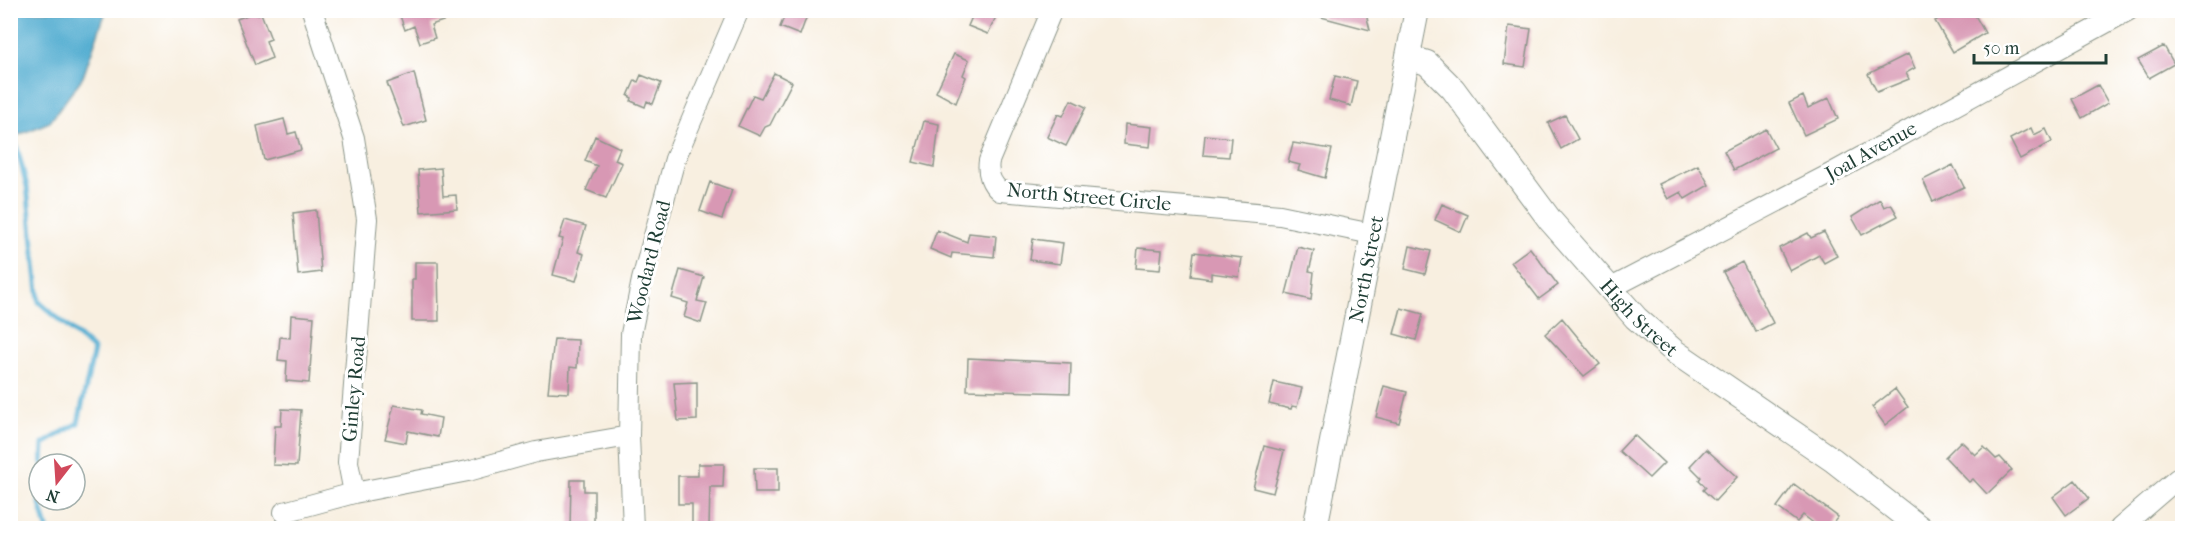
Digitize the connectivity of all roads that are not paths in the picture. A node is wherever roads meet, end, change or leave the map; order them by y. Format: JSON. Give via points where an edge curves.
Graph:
{"nodes":[{"id":1,"x":312,"y":10,"type":"edge"},
{"id":2,"x":740,"y":10,"type":"edge"},
{"id":3,"x":1052,"y":10,"type":"edge"},
{"id":4,"x":1417,"y":10,"type":"edge"},
{"id":5,"x":2129,"y":10,"type":"edge"},
{"id":6,"x":1408,"y":57,"type":"junction"},
{"id":7,"x":1372,"y":234,"type":"junction"},
{"id":8,"x":1611,"y":288,"type":"junction"},
{"id":9,"x":629,"y":436,"type":"junction"},
{"id":10,"x":2182,"y":478,"type":"edge"},
{"id":11,"x":354,"y":493,"type":"junction"},
{"id":12,"x":284,"y":512,"type":"dead end"},
{"id":13,"x":633,"y":528,"type":"edge"},
{"id":14,"x":1315,"y":528,"type":"edge"},
{"id":15,"x":1920,"y":528,"type":"edge"},
{"id":16,"x":2120,"y":528,"type":"edge"}],
"edges":[{"from":1,"to":11,"type":"street","name":"Ginley Road","via":[[354,138],[367,219],[348,462]]},
{"from":2,"to":9,"type":"street","name":"Woodard Road","via":[[675,159],[642,280],[631,334]]},
{"from":3,"to":7,"type":"street","name":"North Street Circle","via":[[989,161],[993,186],[1000,191],[1257,212]]},
{"from":4,"to":6,"type":"street","name":"North Street"},
{"from":5,"to":8,"type":"street","name":"Joal Avenue","via":[[1834,172]]},
{"from":6,"to":7,"type":"street","name":"North Street"},
{"from":6,"to":8,"type":"street","name":"High Street","via":[[1427,63],[1453,89],[1550,220]]},
{"from":7,"to":14,"type":"street","name":"North Street"},
{"from":8,"to":15,"type":"street","name":"High Street","via":[[1636,318],[1675,352],[1833,460]]},
{"from":9,"to":11,"type":"street","via":[[536,452],[468,471]]},
{"from":9,"to":13,"type":"street","name":"Woodard Road"},
{"from":10,"to":16,"type":"street"},
{"from":11,"to":12,"type":"street"}]}
